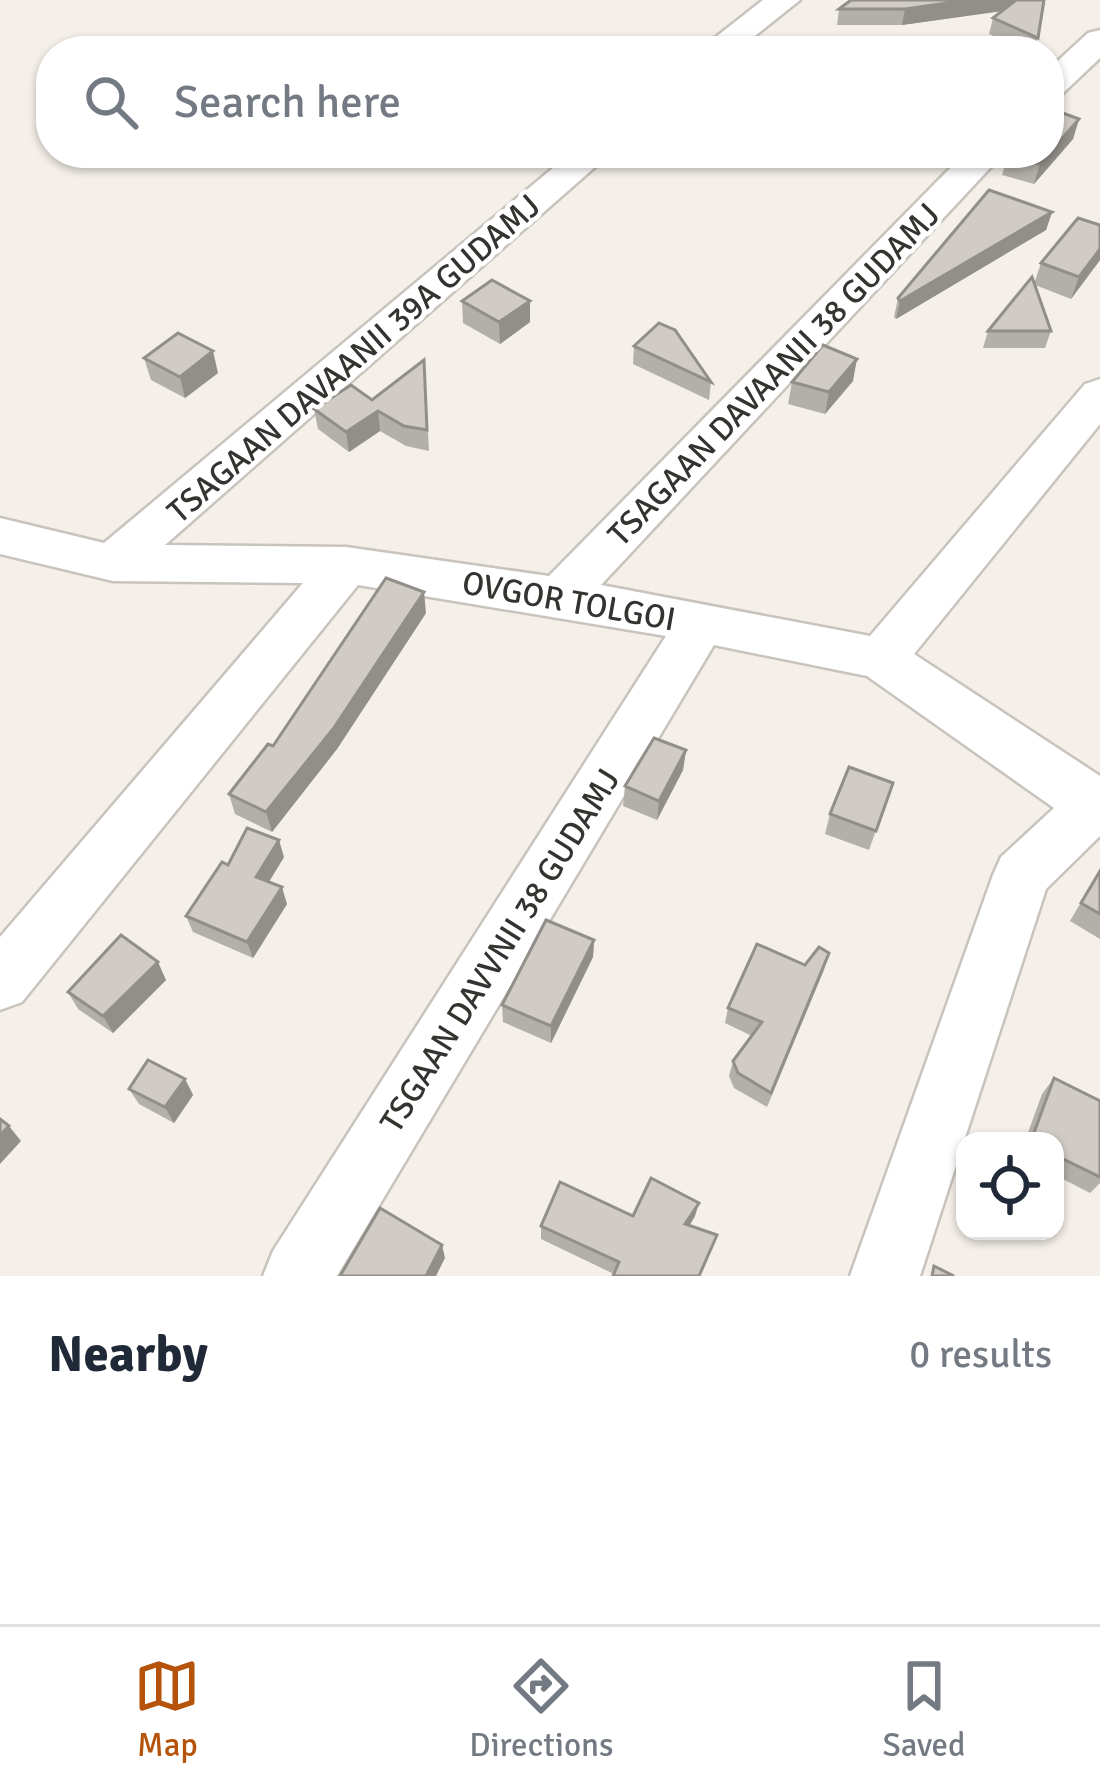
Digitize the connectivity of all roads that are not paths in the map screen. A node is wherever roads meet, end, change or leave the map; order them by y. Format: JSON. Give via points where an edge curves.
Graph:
{"nodes":[{"id":1,"x":784,"y":0,"type":"edge"},
{"id":2,"x":735,"y":36,"type":"edge"},
{"id":3,"x":1100,"y":40,"type":"edge"},
{"id":4,"x":1064,"y":74,"type":"edge"},
{"id":5,"x":575,"y":168,"type":"edge"},
{"id":6,"x":972,"y":168,"type":"edge"},
{"id":7,"x":1100,"y":394,"type":"edge"},
{"id":8,"x":0,"y":536,"type":"edge"},
{"id":9,"x":113,"y":562,"type":"junction"},
{"id":10,"x":346,"y":565,"type":"junction"},
{"id":11,"x":560,"y":596,"type":"junction"},
{"id":12,"x":701,"y":623,"type":"junction"},
{"id":13,"x":881,"y":658,"type":"junction"},
{"id":14,"x":1097,"y":802,"type":"edge"},
{"id":15,"x":0,"y":982,"type":"edge"},
{"id":16,"x":298,"y":1276,"type":"edge"},
{"id":17,"x":885,"y":1276,"type":"edge"}],
"edges":[{"from":1,"to":2,"type":"street"},
{"from":3,"to":4,"type":"street"},
{"from":5,"to":9,"type":"street","name":"TSAGAAN DAVAANII 39A GUDAMJ"},
{"from":6,"to":11,"type":"street","name":"TSAGAAN DAVAANII 38 GUDAMJ"},
{"from":7,"to":13,"type":"street"},
{"from":8,"to":9,"type":"street","name":"OVGOR TOLGOI"},
{"from":9,"to":10,"type":"street","name":"OVGOR TOLGOI"},
{"from":10,"to":11,"type":"street","name":"OVGOR TOLGOI"},
{"from":10,"to":15,"type":"street"},
{"from":11,"to":12,"type":"street","name":"OVGOR TOLGOI"},
{"from":12,"to":13,"type":"street","name":"OVGOR TOLGOI"},
{"from":12,"to":16,"type":"street","name":"TSGAAN DAVVNII 38 GUDAMJ"},
{"from":13,"to":14,"type":"street","name":"OVGOR TOLGOI"},
{"from":14,"to":17,"type":"street","via":[[1022,875]]}]}
